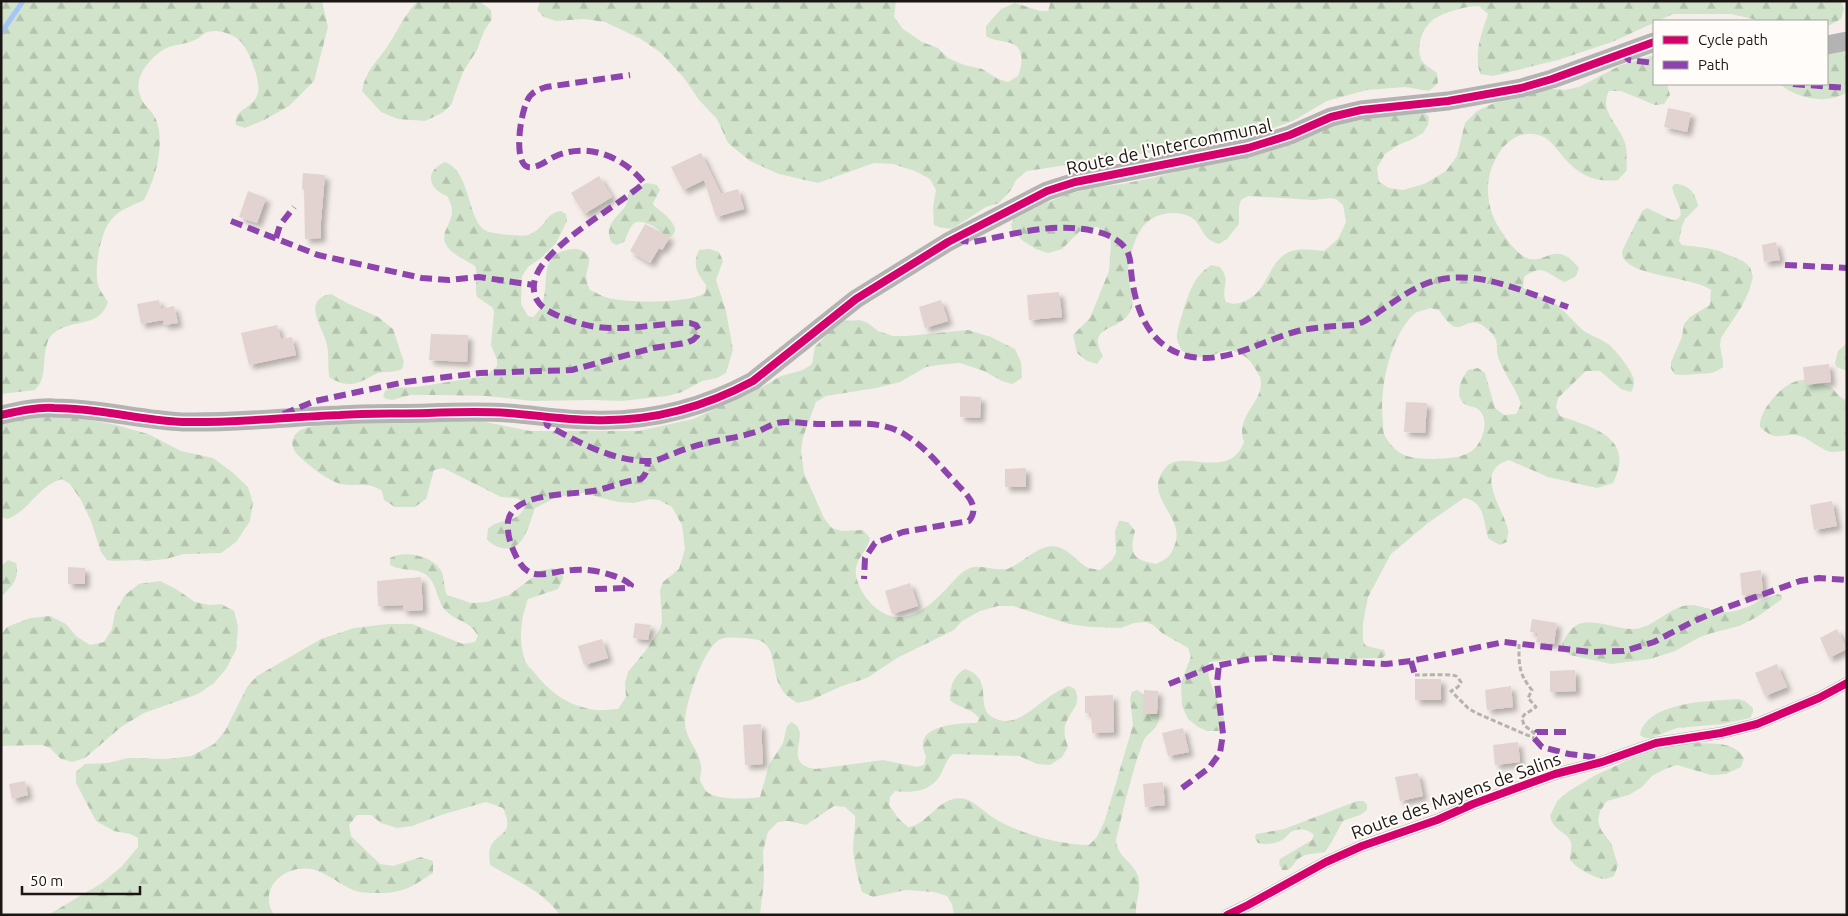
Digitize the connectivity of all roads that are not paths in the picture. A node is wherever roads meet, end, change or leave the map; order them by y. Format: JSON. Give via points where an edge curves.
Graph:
{"nodes":[{"id":1,"x":1653,"y":42,"type":"edge"},
{"id":2,"x":1847,"y":42,"type":"edge"},
{"id":3,"x":1828,"y":45,"type":"edge"},
{"id":4,"x":1,"y":415,"type":"edge"},
{"id":5,"x":1847,"y":683,"type":"edge"},
{"id":6,"x":1226,"y":915,"type":"edge"}],
"edges":[{"from":1,"to":4,"type":"street","name":"Route de l'Intercommunal","via":[[1522,88],[1448,101],[1361,110],[1331,117],[1283,138],[1248,148],[1075,182],[1047,191],[948,242],[856,299],[765,372],[736,390],[695,407],[669,413],[626,420],[486,412],[208,422],[154,419],[76,408],[33,409]]},
{"from":2,"to":3,"type":"street"},
{"from":5,"to":6,"type":"street","name":"Route des Mayens de Salins","via":[[1757,724],[1656,743],[1473,804],[1326,862]]}]}
